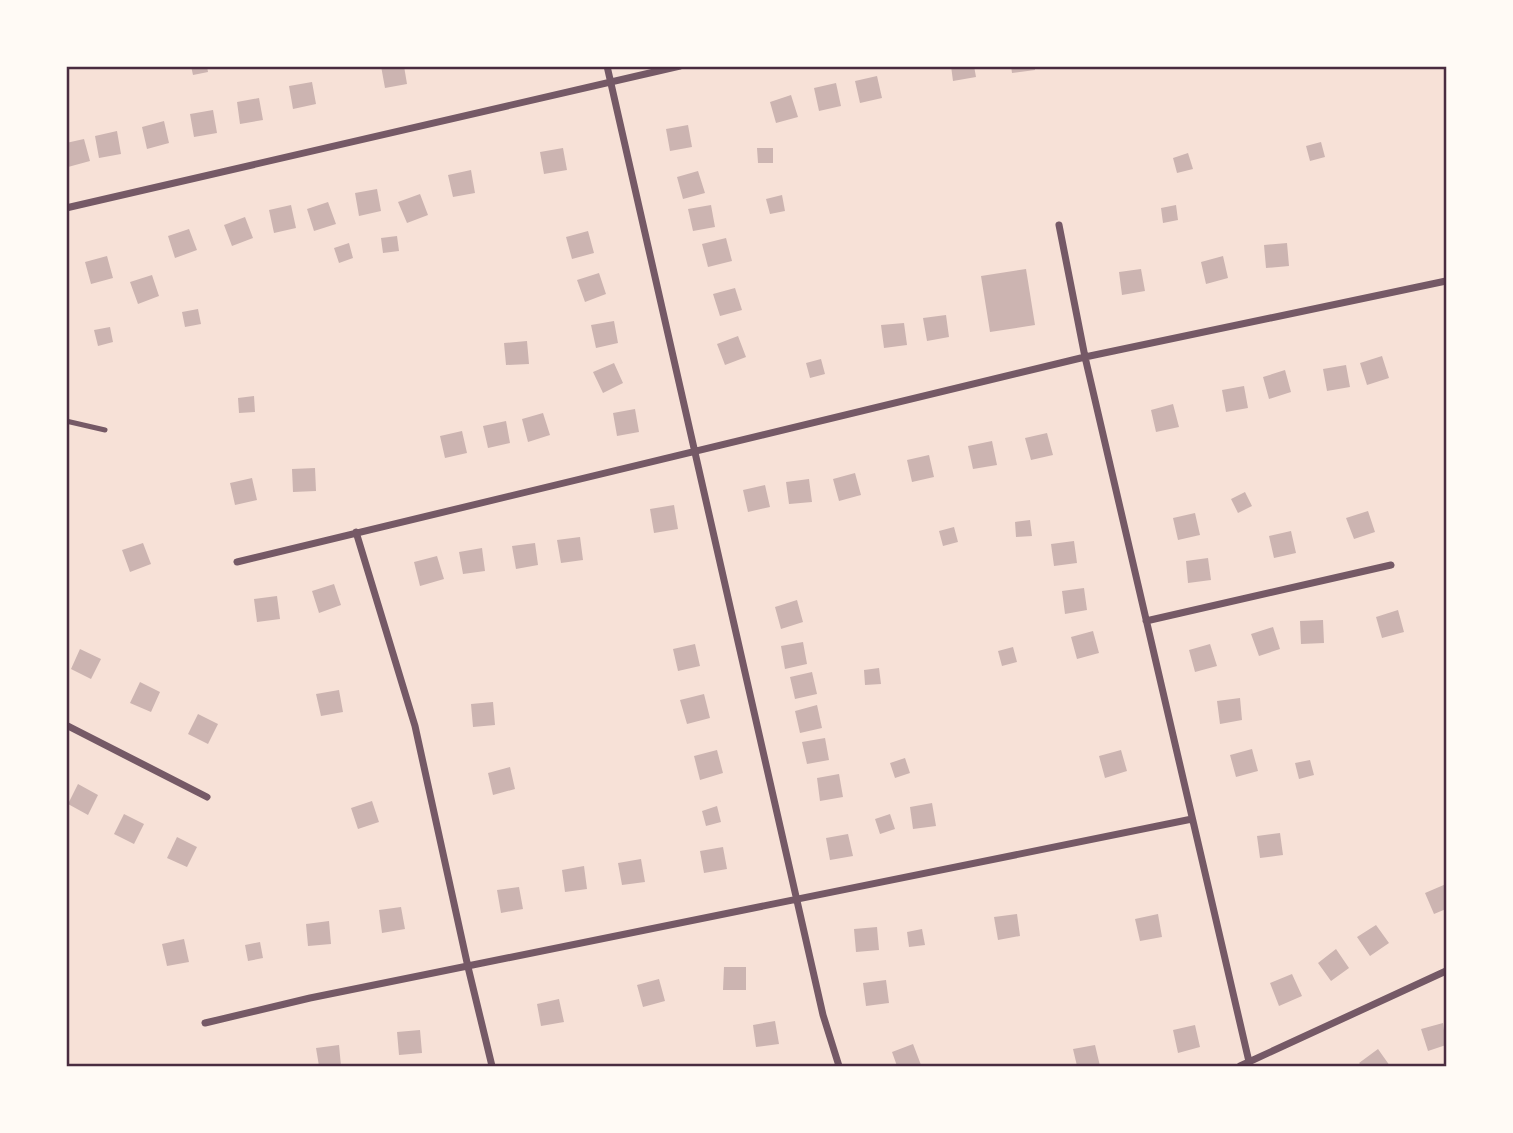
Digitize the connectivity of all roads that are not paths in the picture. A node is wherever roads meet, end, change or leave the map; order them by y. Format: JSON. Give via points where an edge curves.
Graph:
{"nodes":[{"id":1,"x":607,"y":66,"type":"edge"},
{"id":2,"x":680,"y":66,"type":"edge"},
{"id":3,"x":611,"y":84,"type":"junction"},
{"id":4,"x":66,"y":208,"type":"edge"},
{"id":5,"x":1059,"y":225,"type":"dead end"},
{"id":6,"x":1447,"y":281,"type":"edge"},
{"id":7,"x":1085,"y":357,"type":"junction"},
{"id":8,"x":66,"y":421,"type":"edge"},
{"id":9,"x":105,"y":430,"type":"dead end"},
{"id":10,"x":694,"y":452,"type":"junction"},
{"id":11,"x":356,"y":532,"type":"junction"},
{"id":12,"x":237,"y":562,"type":"dead end"},
{"id":13,"x":1391,"y":565,"type":"dead end"},
{"id":14,"x":1146,"y":621,"type":"junction"},
{"id":15,"x":66,"y":725,"type":"edge"},
{"id":16,"x":207,"y":797,"type":"dead end"},
{"id":17,"x":1192,"y":819,"type":"junction"},
{"id":18,"x":797,"y":901,"type":"junction"},
{"id":19,"x":468,"y":967,"type":"junction"},
{"id":20,"x":1447,"y":971,"type":"edge"},
{"id":21,"x":205,"y":1023,"type":"dead end"},
{"id":22,"x":1250,"y":1064,"type":"edge"},
{"id":23,"x":492,"y":1066,"type":"edge"},
{"id":24,"x":839,"y":1066,"type":"edge"},
{"id":25,"x":1240,"y":1066,"type":"edge"}],
"edges":[{"from":1,"to":3,"type":"street"},
{"from":2,"to":3,"type":"street"},
{"from":3,"to":4,"type":"street"},
{"from":3,"to":10,"type":"street"},
{"from":5,"to":7,"type":"street"},
{"from":6,"to":7,"type":"street"},
{"from":7,"to":10,"type":"street"},
{"from":7,"to":14,"type":"street"},
{"from":8,"to":9,"type":"lane"},
{"from":10,"to":11,"type":"street"},
{"from":10,"to":18,"type":"street"},
{"from":11,"to":12,"type":"street"},
{"from":11,"to":19,"type":"street","via":[[415,726]]},
{"from":13,"to":14,"type":"street"},
{"from":14,"to":17,"type":"street"},
{"from":15,"to":16,"type":"street"},
{"from":17,"to":18,"type":"street"},
{"from":17,"to":22,"type":"street"},
{"from":18,"to":19,"type":"street"},
{"from":18,"to":24,"type":"street"},
{"from":19,"to":21,"type":"street"},
{"from":19,"to":23,"type":"street"},
{"from":20,"to":22,"type":"street"},
{"from":22,"to":25,"type":"street"}]}
